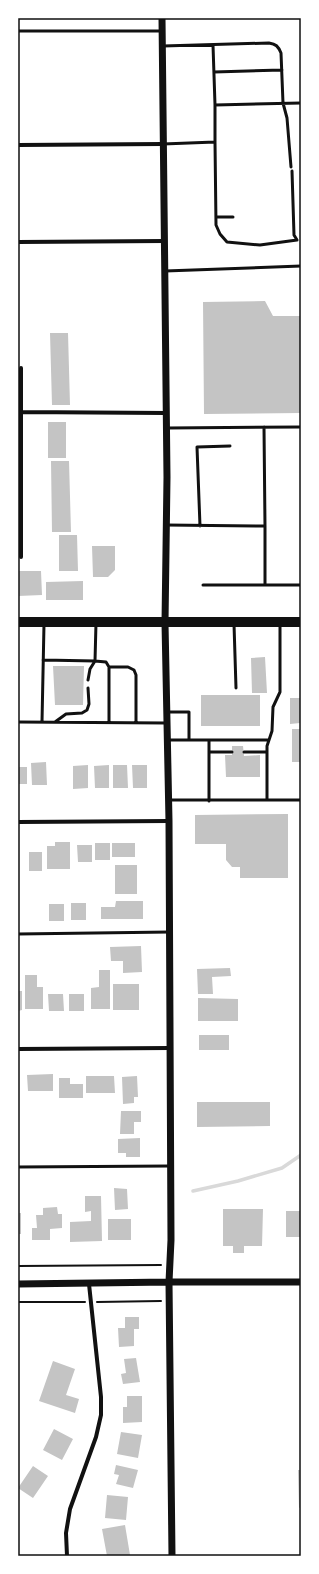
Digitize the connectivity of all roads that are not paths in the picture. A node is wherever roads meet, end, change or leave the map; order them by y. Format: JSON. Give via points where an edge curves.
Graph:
{"nodes":[{"id":1,"x":162,"y":18,"type":"edge"},
{"id":2,"x":18,"y":31,"type":"edge"},
{"id":3,"x":162,"y":31,"type":"junction"},
{"id":4,"x":214,"y":45,"type":"junction"},
{"id":5,"x":163,"y":46,"type":"junction"},
{"id":6,"x":282,"y":70,"type":"junction"},
{"id":7,"x":214,"y":72,"type":"junction"},
{"id":8,"x":283,"y":103,"type":"junction"},
{"id":9,"x":301,"y":103,"type":"edge"},
{"id":10,"x":215,"y":105,"type":"junction"},
{"id":11,"x":215,"y":142,"type":"junction"},
{"id":12,"x":18,"y":144,"type":"edge"},
{"id":13,"x":163,"y":144,"type":"junction"},
{"id":14,"x":233,"y":217,"type":"dead end"},
{"id":15,"x":216,"y":218,"type":"junction"},
{"id":16,"x":301,"y":237,"type":"edge"},
{"id":17,"x":297,"y":240,"type":"junction"},
{"id":18,"x":165,"y":241,"type":"junction"},
{"id":19,"x":18,"y":242,"type":"edge"},
{"id":20,"x":301,"y":266,"type":"edge"},
{"id":21,"x":165,"y":271,"type":"junction"},
{"id":22,"x":21,"y":368,"type":"dead end"},
{"id":23,"x":20,"y":412,"type":"junction"},
{"id":24,"x":166,"y":413,"type":"junction"},
{"id":25,"x":264,"y":427,"type":"junction"},
{"id":26,"x":301,"y":427,"type":"edge"},
{"id":27,"x":166,"y":428,"type":"junction"},
{"id":28,"x":230,"y":446,"type":"dead end"},
{"id":29,"x":20,"y":501,"type":"edge"},
{"id":30,"x":166,"y":525,"type":"junction"},
{"id":31,"x":200,"y":526,"type":"junction"},
{"id":32,"x":265,"y":526,"type":"junction"},
{"id":33,"x":21,"y":558,"type":"dead end"},
{"id":34,"x":265,"y":584,"type":"junction"},
{"id":35,"x":301,"y":584,"type":"edge"},
{"id":36,"x":203,"y":585,"type":"dead end"},
{"id":37,"x":18,"y":622,"type":"edge"},
{"id":38,"x":44,"y":622,"type":"junction"},
{"id":39,"x":96,"y":622,"type":"junction"},
{"id":40,"x":234,"y":622,"type":"junction"},
{"id":41,"x":280,"y":622,"type":"junction"},
{"id":42,"x":301,"y":622,"type":"edge"},
{"id":43,"x":165,"y":623,"type":"junction"},
{"id":44,"x":43,"y":660,"type":"junction"},
{"id":45,"x":96,"y":661,"type":"junction"},
{"id":46,"x":109,"y":667,"type":"junction"},
{"id":47,"x":88,"y":680,"type":"dead end"},
{"id":48,"x":88,"y":688,"type":"dead end"},
{"id":49,"x":236,"y":688,"type":"dead end"},
{"id":50,"x":166,"y":712,"type":"junction"},
{"id":51,"x":18,"y":722,"type":"edge"},
{"id":52,"x":42,"y":722,"type":"junction"},
{"id":53,"x":55,"y":722,"type":"junction"},
{"id":54,"x":109,"y":722,"type":"junction"},
{"id":55,"x":136,"y":723,"type":"junction"},
{"id":56,"x":166,"y":723,"type":"junction"},
{"id":57,"x":167,"y":740,"type":"junction"},
{"id":58,"x":189,"y":740,"type":"junction"},
{"id":59,"x":269,"y":740,"type":"junction"},
{"id":60,"x":209,"y":741,"type":"junction"},
{"id":61,"x":209,"y":752,"type":"junction"},
{"id":62,"x":232,"y":752,"type":"dead end"},
{"id":63,"x":244,"y":752,"type":"dead end"},
{"id":64,"x":267,"y":752,"type":"junction"},
{"id":65,"x":169,"y":800,"type":"junction"},
{"id":66,"x":267,"y":800,"type":"junction"},
{"id":67,"x":301,"y":800,"type":"edge"},
{"id":68,"x":209,"y":801,"type":"junction"},
{"id":69,"x":169,"y":821,"type":"junction"},
{"id":70,"x":18,"y":822,"type":"edge"},
{"id":71,"x":170,"y":932,"type":"junction"},
{"id":72,"x":18,"y":934,"type":"edge"},
{"id":73,"x":170,"y":1048,"type":"junction"},
{"id":74,"x":18,"y":1049,"type":"edge"},
{"id":75,"x":170,"y":1166,"type":"junction"},
{"id":76,"x":18,"y":1167,"type":"edge"},
{"id":77,"x":169,"y":1282,"type":"junction"},
{"id":78,"x":301,"y":1282,"type":"edge"},
{"id":79,"x":18,"y":1284,"type":"edge"},
{"id":80,"x":89,"y":1284,"type":"junction"},
{"id":81,"x":68,"y":1556,"type":"edge"},
{"id":82,"x":172,"y":1556,"type":"edge"}],
"edges":[{"from":1,"to":3,"type":"street"},
{"from":2,"to":3,"type":"lane"},
{"from":3,"to":5,"type":"street"},
{"from":4,"to":5,"type":"lane"},
{"from":4,"to":6,"type":"lane","via":[[275,44],[281,53]]},
{"from":4,"to":7,"type":"lane"},
{"from":5,"to":13,"type":"street"},
{"from":6,"to":7,"type":"lane"},
{"from":6,"to":8,"type":"lane"},
{"from":7,"to":10,"type":"lane"},
{"from":8,"to":9,"type":"lane"},
{"from":8,"to":10,"type":"lane"},
{"from":8,"to":17,"type":"lane","via":[[287,118],[294,235]]},
{"from":10,"to":11,"type":"lane"},
{"from":11,"to":13,"type":"lane"},
{"from":11,"to":15,"type":"lane"},
{"from":12,"to":13,"type":"street"},
{"from":13,"to":18,"type":"street"},
{"from":14,"to":15,"type":"lane"},
{"from":15,"to":17,"type":"lane","via":[[220,234],[227,242],[260,245]]},
{"from":16,"to":17,"type":"lane"},
{"from":18,"to":19,"type":"street"},
{"from":18,"to":21,"type":"street"},
{"from":20,"to":21,"type":"lane"},
{"from":21,"to":24,"type":"street"},
{"from":22,"to":23,"type":"street"},
{"from":23,"to":24,"type":"street"},
{"from":23,"to":29,"type":"street"},
{"from":24,"to":27,"type":"street"},
{"from":25,"to":26,"type":"lane"},
{"from":25,"to":27,"type":"lane"},
{"from":25,"to":32,"type":"lane"},
{"from":27,"to":30,"type":"street"},
{"from":28,"to":31,"type":"lane","via":[[197,447]]},
{"from":29,"to":33,"type":"street"},
{"from":30,"to":31,"type":"lane"},
{"from":30,"to":43,"type":"street"},
{"from":31,"to":32,"type":"lane"},
{"from":32,"to":34,"type":"lane"},
{"from":34,"to":35,"type":"lane"},
{"from":34,"to":36,"type":"lane"},
{"from":37,"to":38,"type":"main road"},
{"from":38,"to":39,"type":"main road"},
{"from":38,"to":44,"type":"lane"},
{"from":39,"to":43,"type":"main road"},
{"from":39,"to":45,"type":"lane"},
{"from":40,"to":41,"type":"main road"},
{"from":40,"to":43,"type":"main road"},
{"from":40,"to":49,"type":"lane"},
{"from":41,"to":42,"type":"main road"},
{"from":41,"to":59,"type":"lane","via":[[280,692],[273,707]]},
{"from":43,"to":50,"type":"street"},
{"from":44,"to":45,"type":"lane"},
{"from":44,"to":52,"type":"lane"},
{"from":45,"to":46,"type":"lane","via":[[106,662]]},
{"from":45,"to":47,"type":"lane","via":[[90,669]]},
{"from":46,"to":54,"type":"lane"},
{"from":46,"to":55,"type":"lane","via":[[128,667],[134,670]]},
{"from":48,"to":53,"type":"lane","via":[[87,710],[82,713],[66,714]]},
{"from":50,"to":56,"type":"street"},
{"from":50,"to":58,"type":"lane","via":[[189,712]]},
{"from":51,"to":52,"type":"lane"},
{"from":52,"to":53,"type":"lane"},
{"from":53,"to":54,"type":"lane"},
{"from":54,"to":55,"type":"lane"},
{"from":55,"to":56,"type":"lane"},
{"from":56,"to":57,"type":"street"},
{"from":57,"to":58,"type":"lane"},
{"from":57,"to":65,"type":"street"},
{"from":58,"to":60,"type":"lane"},
{"from":59,"to":60,"type":"lane"},
{"from":59,"to":64,"type":"lane"},
{"from":60,"to":61,"type":"lane"},
{"from":61,"to":62,"type":"lane"},
{"from":61,"to":68,"type":"lane"},
{"from":63,"to":64,"type":"lane"},
{"from":64,"to":66,"type":"lane"},
{"from":65,"to":68,"type":"lane"},
{"from":65,"to":69,"type":"street"},
{"from":66,"to":67,"type":"lane"},
{"from":66,"to":68,"type":"lane"},
{"from":69,"to":70,"type":"street"},
{"from":69,"to":71,"type":"street"},
{"from":71,"to":72,"type":"lane"},
{"from":71,"to":73,"type":"street"},
{"from":73,"to":74,"type":"street"},
{"from":73,"to":75,"type":"street"},
{"from":75,"to":76,"type":"lane"},
{"from":75,"to":77,"type":"street"},
{"from":77,"to":78,"type":"street"},
{"from":77,"to":80,"type":"street"},
{"from":77,"to":82,"type":"street"},
{"from":79,"to":80,"type":"street"},
{"from":80,"to":81,"type":"street","via":[[101,1415],[96,1437],[70,1508],[66,1533]]}]}
